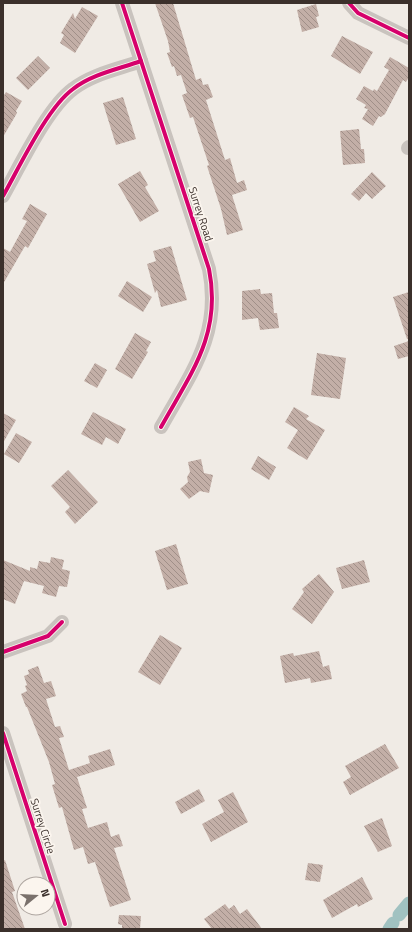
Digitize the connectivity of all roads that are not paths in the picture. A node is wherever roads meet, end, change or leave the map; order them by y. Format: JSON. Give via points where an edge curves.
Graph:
{"nodes":[{"id":1,"x":122,"y":3,"type":"edge"},
{"id":2,"x":349,"y":3,"type":"edge"},
{"id":3,"x":409,"y":38,"type":"edge"},
{"id":4,"x":141,"y":61,"type":"junction"},
{"id":5,"x":3,"y":196,"type":"edge"},
{"id":6,"x":161,"y":427,"type":"dead end"},
{"id":7,"x":62,"y":622,"type":"dead end"},
{"id":8,"x":3,"y":652,"type":"edge"},
{"id":9,"x":3,"y":733,"type":"edge"},
{"id":10,"x":65,"y":924,"type":"dead end"}],
"edges":[{"from":1,"to":4,"type":"street","name":"Surrey Road"},
{"from":2,"to":3,"type":"street","via":[[358,12]]},
{"from":4,"to":5,"type":"street","via":[[88,80],[60,100]]},
{"from":4,"to":6,"type":"street","name":"Surrey Road","via":[[213,286],[211,325],[204,346],[196,366]]},
{"from":7,"to":8,"type":"street","via":[[48,636]]},
{"from":9,"to":10,"type":"street","name":"Surrey Circle"}]}
